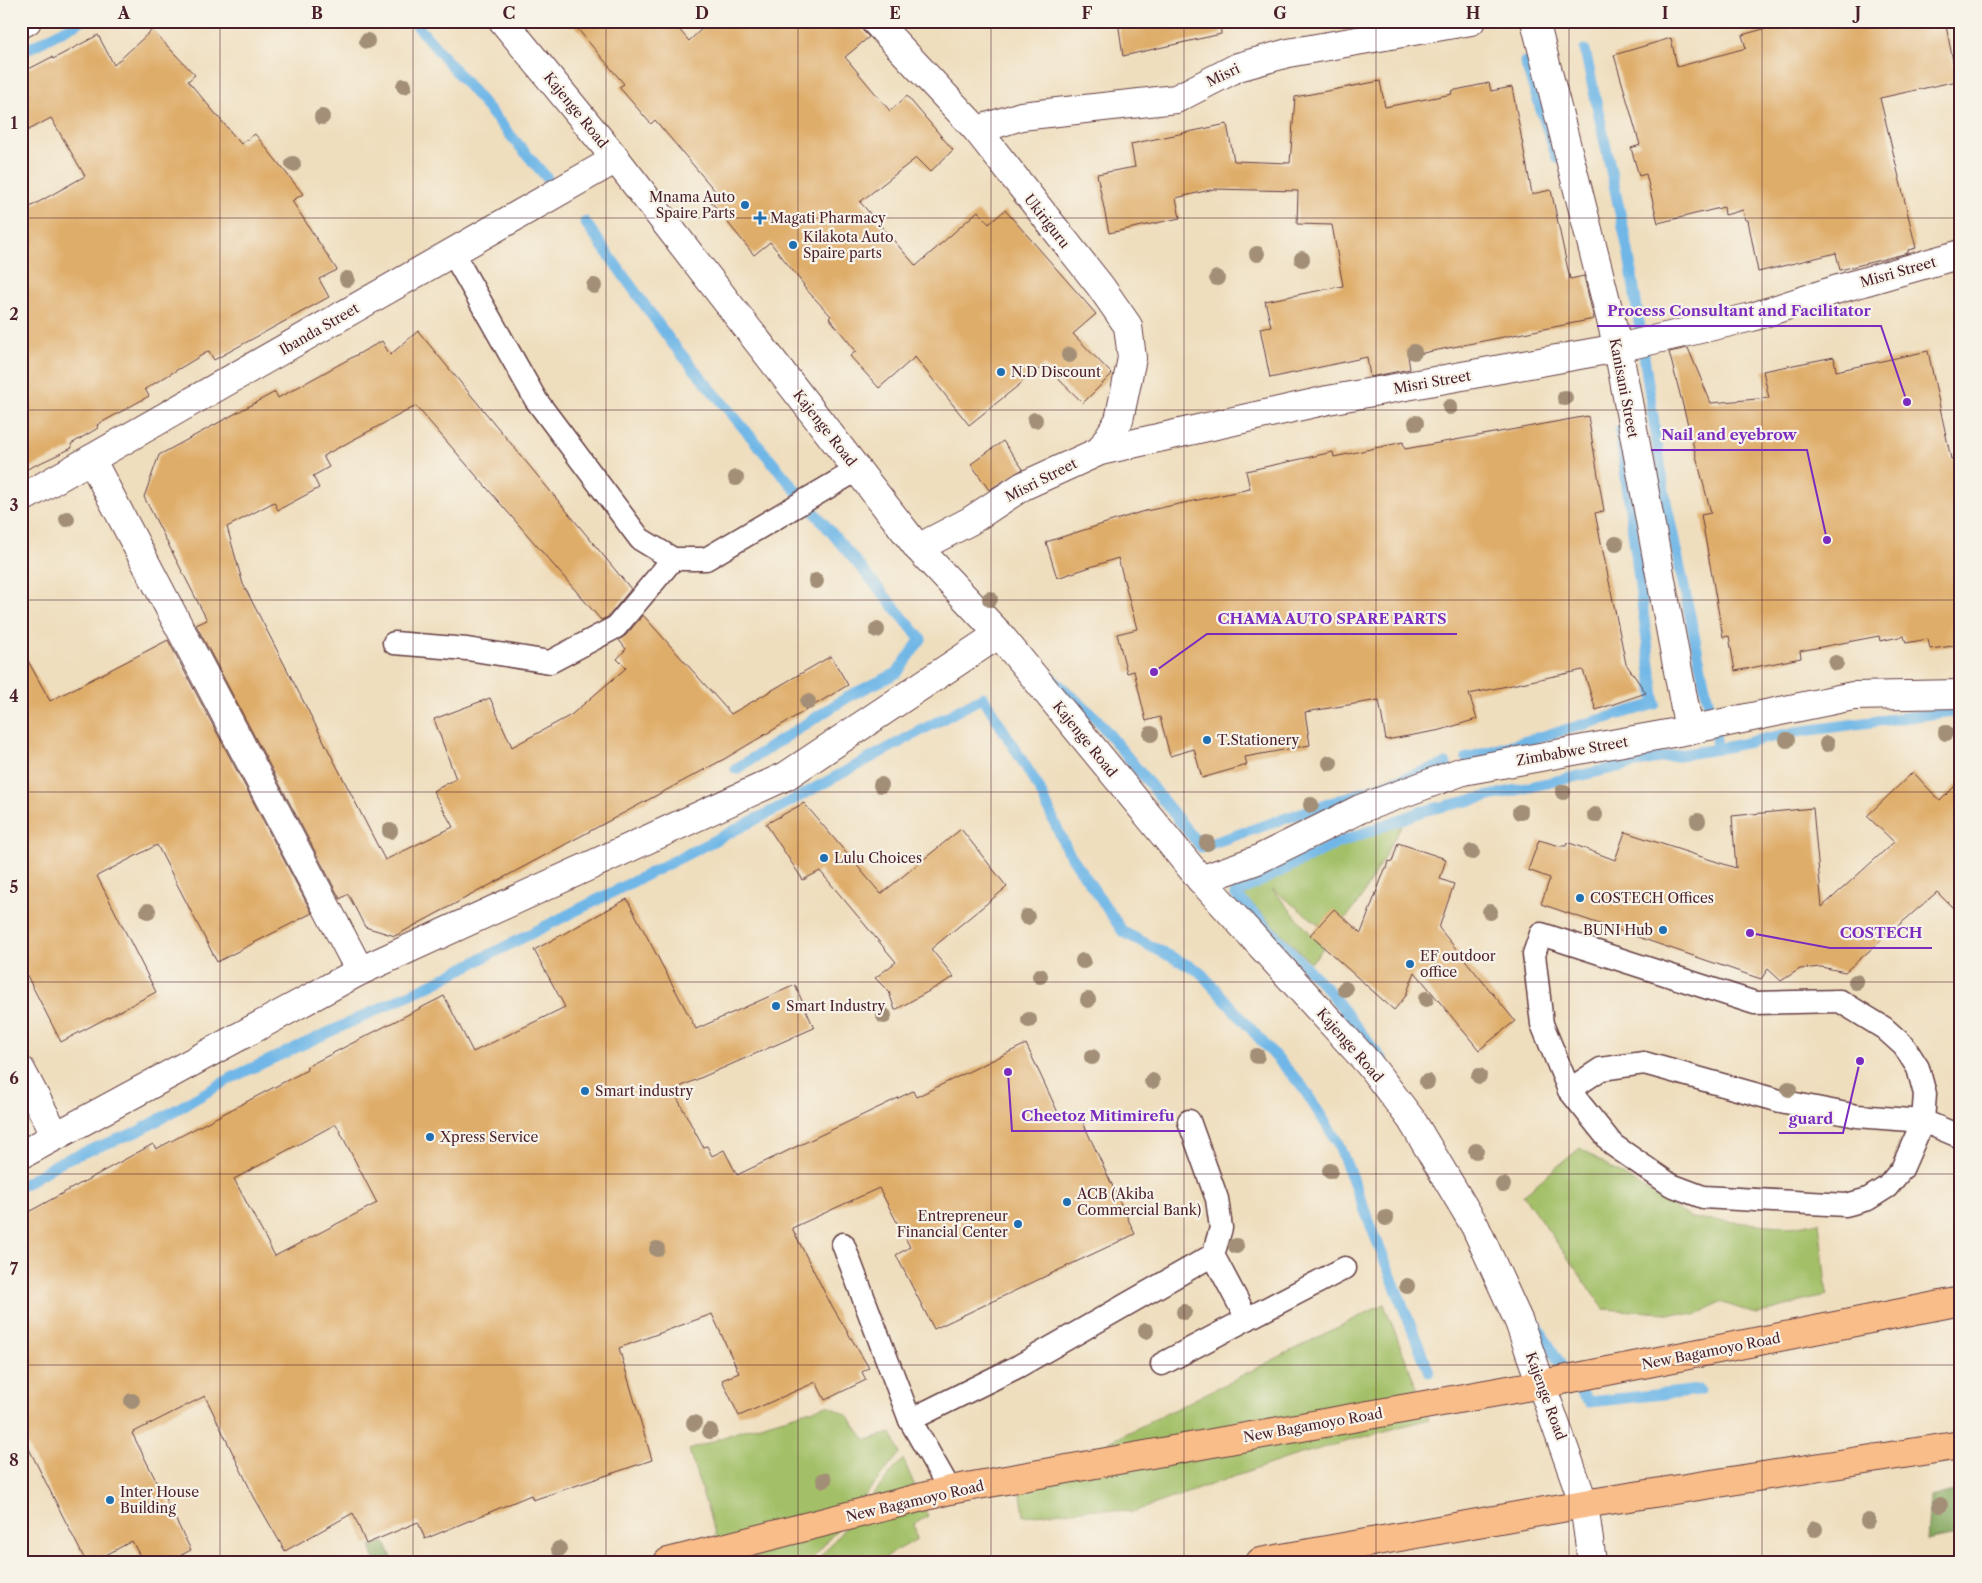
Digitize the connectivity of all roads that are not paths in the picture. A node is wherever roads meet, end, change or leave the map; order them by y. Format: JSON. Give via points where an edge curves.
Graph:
{"nodes":[{"id":1,"x":27,"y":21,"type":"edge"},
{"id":2,"x":503,"y":21,"type":"edge"},
{"id":3,"x":875,"y":21,"type":"edge"},
{"id":4,"x":1471,"y":21,"type":"edge"},
{"id":5,"x":1538,"y":22,"type":"edge"},
{"id":6,"x":21,"y":24,"type":"edge"},
{"id":7,"x":976,"y":130,"type":"junction"},
{"id":8,"x":616,"y":159,"type":"junction"},
{"id":9,"x":454,"y":253,"type":"junction"},
{"id":10,"x":1961,"y":254,"type":"edge"},
{"id":11,"x":1618,"y":348,"type":"junction"},
{"id":12,"x":1100,"y":451,"type":"junction"},
{"id":13,"x":91,"y":459,"type":"junction"},
{"id":14,"x":857,"y":470,"type":"junction"},
{"id":15,"x":21,"y":499,"type":"edge"},
{"id":16,"x":918,"y":548,"type":"junction"},
{"id":17,"x":673,"y":559,"type":"junction"},
{"id":18,"x":999,"y":634,"type":"junction"},
{"id":19,"x":394,"y":643,"type":"dead end"},
{"id":20,"x":1961,"y":694,"type":"edge"},
{"id":21,"x":1689,"y":730,"type":"junction"},
{"id":22,"x":1201,"y":880,"type":"junction"},
{"id":23,"x":360,"y":972,"type":"junction"},
{"id":24,"x":21,"y":1070,"type":"edge"},
{"id":25,"x":1569,"y":1090,"type":"junction"},
{"id":26,"x":1190,"y":1121,"type":"dead end"},
{"id":27,"x":1923,"y":1121,"type":"junction"},
{"id":28,"x":56,"y":1136,"type":"junction"},
{"id":29,"x":1961,"y":1137,"type":"edge"},
{"id":30,"x":21,"y":1155,"type":"edge"},
{"id":31,"x":843,"y":1244,"type":"dead end"},
{"id":32,"x":1213,"y":1255,"type":"junction"},
{"id":33,"x":1345,"y":1268,"type":"dead end"},
{"id":34,"x":1961,"y":1301,"type":"edge"},
{"id":35,"x":1247,"y":1319,"type":"junction"},
{"id":36,"x":1162,"y":1364,"type":"dead end"},
{"id":37,"x":1542,"y":1384,"type":"junction"},
{"id":38,"x":910,"y":1420,"type":"junction"},
{"id":39,"x":1961,"y":1445,"type":"edge"},
{"id":40,"x":950,"y":1490,"type":"junction"},
{"id":41,"x":1584,"y":1504,"type":"junction"},
{"id":42,"x":668,"y":1562,"type":"edge"},
{"id":43,"x":1260,"y":1562,"type":"edge"},
{"id":44,"x":1592,"y":1562,"type":"edge"}],
"edges":[{"from":1,"to":6,"type":"street"},
{"from":2,"to":8,"type":"street","name":"Kajenge Road"},
{"from":3,"to":7,"type":"street","name":"Ukiriguru"},
{"from":4,"to":7,"type":"street","name":"Misri","via":[[1288,53],[1238,67],[1176,99],[1021,116]]},
{"from":5,"to":11,"type":"street","name":"Kanisani Street"},
{"from":7,"to":12,"type":"street","name":"Ukiriguru","via":[[1128,326],[1132,358],[1119,420]]},
{"from":8,"to":9,"type":"street","name":"Ibanda Street"},
{"from":8,"to":14,"type":"street","name":"Kajenge Road"},
{"from":9,"to":13,"type":"street","name":"Ibanda Street"},
{"from":9,"to":17,"type":"lane","via":[[536,400],[640,539]]},
{"from":10,"to":11,"type":"street","name":"Misri Street","via":[[1752,317]]},
{"from":11,"to":12,"type":"street","name":"Misri Street","via":[[1328,400]]},
{"from":11,"to":21,"type":"street","name":"Kanisani Street"},
{"from":12,"to":16,"type":"street","name":"Misri Street","via":[[1024,486],[970,521]]},
{"from":13,"to":15,"type":"street","name":"Ibanda Street"},
{"from":13,"to":23,"type":"street"},
{"from":14,"to":16,"type":"street","name":"Kajenge Road"},
{"from":14,"to":17,"type":"lane","via":[[706,559]]},
{"from":16,"to":18,"type":"street","name":"Kajenge Road"},
{"from":17,"to":19,"type":"lane","via":[[616,627],[550,662],[467,649]]},
{"from":18,"to":22,"type":"street","name":"Kajenge Road"},
{"from":18,"to":23,"type":"street","via":[[786,776]]},
{"from":20,"to":21,"type":"street","name":"Zimbabwe Street","via":[[1853,696]]},
{"from":21,"to":22,"type":"street","name":"Zimbabwe Street","via":[[1463,771],[1360,810],[1257,860]]},
{"from":22,"to":37,"type":"street","name":"Kajenge Road","via":[[1369,1064],[1411,1119],[1475,1226],[1519,1322]]},
{"from":23,"to":28,"type":"street"},
{"from":24,"to":28,"type":"street"},
{"from":25,"to":27,"type":"lane","via":[[1601,1069],[1644,1063],[1780,1101],[1858,1116]]},
{"from":25,"to":27,"type":"lane","via":[[1613,1145],[1671,1185],[1702,1197],[1846,1204],[1868,1199],[1887,1186],[1902,1169]]},
{"from":25,"to":27,"type":"lane","via":[[1542,1024],[1534,954],[1541,934],[1755,1003],[1840,1001],[1884,1028],[1904,1046],[1918,1068],[1925,1094]]},
{"from":26,"to":32,"type":"lane","via":[[1216,1199],[1221,1228]]},
{"from":27,"to":29,"type":"lane"},
{"from":28,"to":30,"type":"street"},
{"from":31,"to":38,"type":"lane"},
{"from":32,"to":35,"type":"lane"},
{"from":32,"to":38,"type":"lane","via":[[1019,1366]]},
{"from":33,"to":35,"type":"lane"},
{"from":34,"to":37,"type":"highway","name":"New Bagamoyo Road"},
{"from":35,"to":36,"type":"lane"},
{"from":37,"to":40,"type":"highway","name":"New Bagamoyo Road"},
{"from":37,"to":41,"type":"street","name":"Kajenge Road"},
{"from":38,"to":40,"type":"lane"},
{"from":39,"to":41,"type":"highway"},
{"from":40,"to":42,"type":"highway","name":"New Bagamoyo Road"},
{"from":41,"to":43,"type":"highway"},
{"from":41,"to":44,"type":"street","name":"Kajenge Road"}]}
